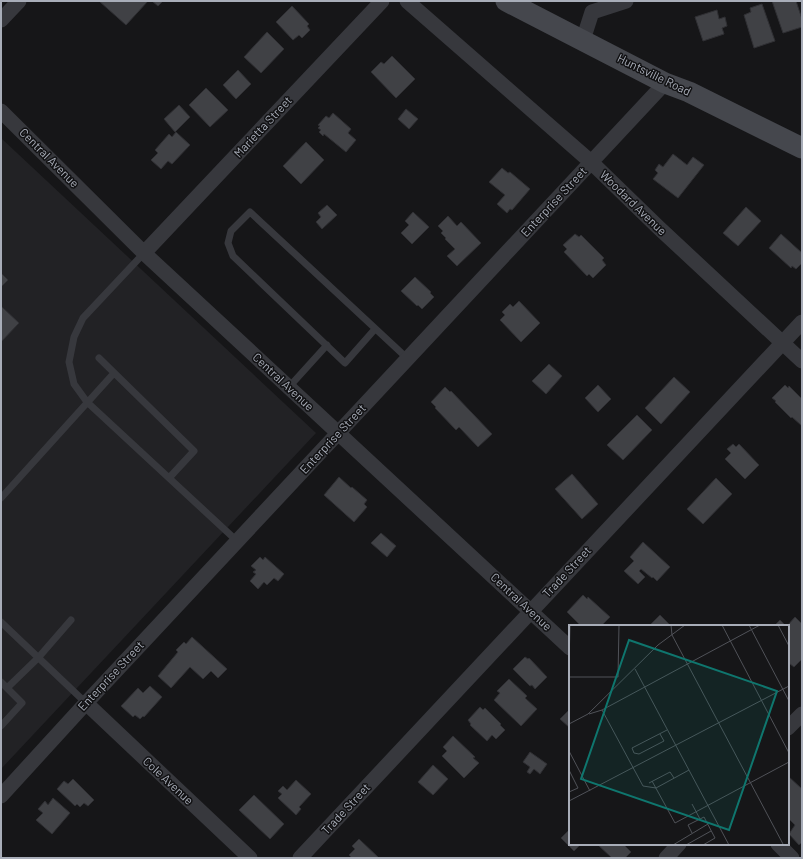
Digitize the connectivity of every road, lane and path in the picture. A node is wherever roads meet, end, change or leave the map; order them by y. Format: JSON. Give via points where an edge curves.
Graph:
{"nodes":[{"id":1,"x":19,"y":1,"type":"edge"},
{"id":2,"x":382,"y":1,"type":"edge"},
{"id":3,"x":407,"y":1,"type":"edge"},
{"id":4,"x":506,"y":1,"type":"edge"},
{"id":5,"x":626,"y":1,"type":"edge"},
{"id":6,"x":590,"y":7,"type":"edge"},
{"id":7,"x":1,"y":20,"type":"edge"},
{"id":8,"x":582,"y":40,"type":"junction"},
{"id":9,"x":665,"y":83,"type":"junction"},
{"id":10,"x":1,"y":111,"type":"edge"},
{"id":11,"x":802,"y":148,"type":"edge"},
{"id":12,"x":591,"y":162,"type":"junction"},
{"id":13,"x":144,"y":253,"type":"junction"},
{"id":14,"x":802,"y":322,"type":"edge"},
{"id":15,"x":375,"y":329,"type":"junction"},
{"id":16,"x":783,"y":343,"type":"junction"},
{"id":17,"x":327,"y":345,"type":"junction"},
{"id":18,"x":99,"y":358,"type":"dead end"},
{"id":19,"x":408,"y":359,"type":"junction"},
{"id":20,"x":802,"y":361,"type":"edge"},
{"id":21,"x":114,"y":373,"type":"junction"},
{"id":22,"x":288,"y":387,"type":"junction"},
{"id":23,"x":87,"y":402,"type":"junction"},
{"id":24,"x":338,"y":433,"type":"junction"},
{"id":25,"x":169,"y":478,"type":"junction"},
{"id":26,"x":1,"y":498,"type":"edge"},
{"id":27,"x":237,"y":541,"type":"junction"},
{"id":28,"x":531,"y":611,"type":"junction"},
{"id":29,"x":71,"y":620,"type":"dead end"},
{"id":30,"x":1,"y":622,"type":"edge"},
{"id":31,"x":569,"y":647,"type":"edge"},
{"id":32,"x":38,"y":658,"type":"junction"},
{"id":33,"x":1,"y":682,"type":"edge"},
{"id":34,"x":7,"y":688,"type":"junction"},
{"id":35,"x":86,"y":703,"type":"junction"},
{"id":36,"x":802,"y":714,"type":"edge"},
{"id":37,"x":1,"y":726,"type":"edge"},
{"id":38,"x":789,"y":727,"type":"edge"},
{"id":39,"x":1,"y":796,"type":"edge"},
{"id":40,"x":678,"y":845,"type":"edge"},
{"id":41,"x":779,"y":845,"type":"edge"},
{"id":42,"x":250,"y":858,"type":"edge"},
{"id":43,"x":300,"y":858,"type":"edge"},
{"id":44,"x":666,"y":858,"type":"edge"},
{"id":45,"x":792,"y":858,"type":"edge"}],
"edges":[{"from":1,"to":7,"type":"street"},
{"from":2,"to":13,"type":"street","name":"Marietta Street"},
{"from":3,"to":12,"type":"street","name":"Woodard Avenue"},
{"from":4,"to":8,"type":"main road","name":"Huntsville Road"},
{"from":5,"to":6,"type":"street"},
{"from":6,"to":8,"type":"street"},
{"from":8,"to":9,"type":"main road","name":"Huntsville Road"},
{"from":9,"to":11,"type":"main road","name":"Huntsville Road","via":[[689,92]]},
{"from":9,"to":12,"type":"street","name":"Enterprise Street"},
{"from":10,"to":13,"type":"street","name":"Central Avenue"},
{"from":12,"to":16,"type":"street","name":"Woodard Avenue"},
{"from":12,"to":19,"type":"street","name":"Enterprise Street"},
{"from":13,"to":22,"type":"street","name":"Central Avenue"},
{"from":13,"to":23,"type":"lane","via":[[83,318],[74,337],[69,362],[74,384]]},
{"from":14,"to":16,"type":"street","name":"Trade Street"},
{"from":15,"to":17,"type":"lane","via":[[345,363]]},
{"from":15,"to":17,"type":"lane","via":[[250,212],[231,231],[228,243],[233,256]]},
{"from":15,"to":19,"type":"lane"},
{"from":16,"to":20,"type":"street","name":"Woodard Avenue"},
{"from":16,"to":28,"type":"street","name":"Trade Street"},
{"from":17,"to":22,"type":"lane"},
{"from":18,"to":21,"type":"lane"},
{"from":19,"to":24,"type":"street","name":"Enterprise Street"},
{"from":21,"to":23,"type":"lane"},
{"from":21,"to":25,"type":"lane","via":[[194,451]]},
{"from":22,"to":24,"type":"street","name":"Central Avenue"},
{"from":23,"to":25,"type":"lane"},
{"from":23,"to":26,"type":"lane"},
{"from":24,"to":27,"type":"street","name":"Enterprise Street"},
{"from":24,"to":28,"type":"street","name":"Central Avenue"},
{"from":25,"to":27,"type":"lane"},
{"from":27,"to":35,"type":"street","name":"Enterprise Street"},
{"from":28,"to":31,"type":"street","name":"Central Avenue"},
{"from":28,"to":43,"type":"street","name":"Trade Street"},
{"from":29,"to":32,"type":"lane"},
{"from":30,"to":32,"type":"lane"},
{"from":32,"to":34,"type":"lane"},
{"from":32,"to":35,"type":"lane"},
{"from":33,"to":34,"type":"lane"},
{"from":34,"to":37,"type":"lane","via":[[22,703]]},
{"from":35,"to":39,"type":"street","name":"Enterprise Street"},
{"from":35,"to":42,"type":"street","name":"Cole Avenue"},
{"from":36,"to":38,"type":"street"},
{"from":40,"to":44,"type":"street"},
{"from":41,"to":45,"type":"street"}]}
